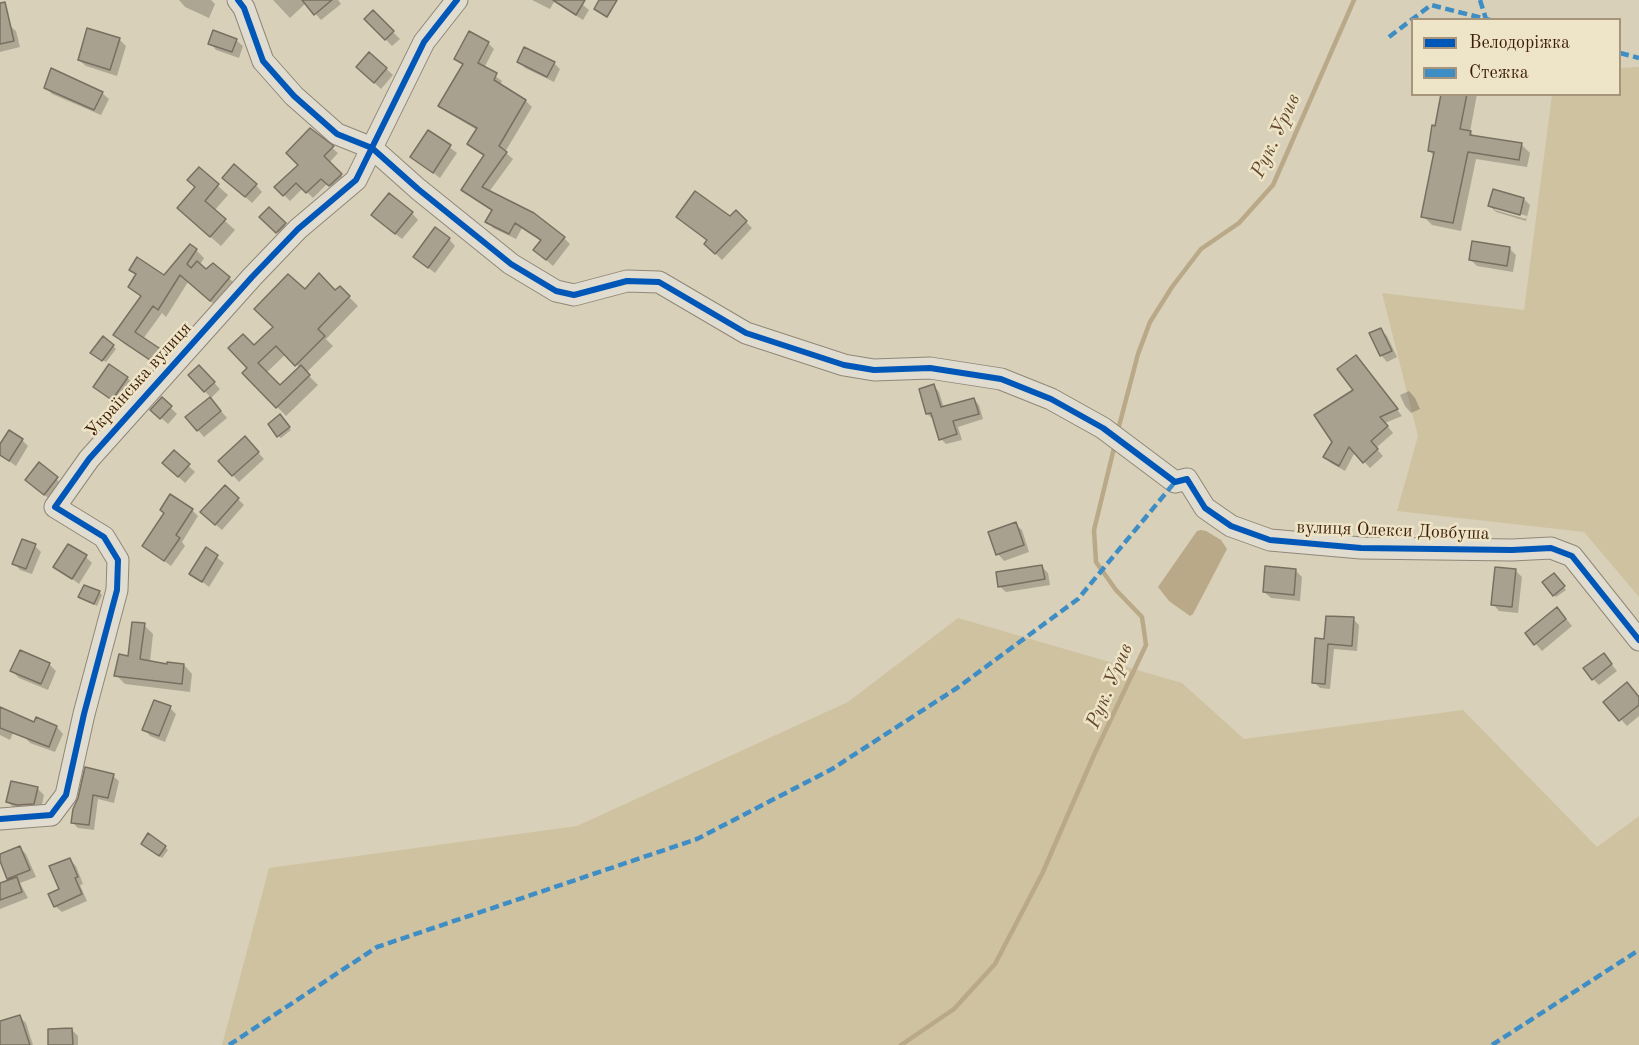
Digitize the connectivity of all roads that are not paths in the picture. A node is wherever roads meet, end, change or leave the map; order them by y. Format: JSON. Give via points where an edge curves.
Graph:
{"nodes":[{"id":1,"x":238,"y":0,"type":"edge"},
{"id":2,"x":457,"y":0,"type":"edge"},
{"id":3,"x":372,"y":148,"type":"junction"},
{"id":4,"x":1639,"y":640,"type":"edge"},
{"id":5,"x":0,"y":819,"type":"edge"}],
"edges":[{"from":1,"to":3,"type":"street","via":[[263,61],[294,96],[337,134]]},
{"from":2,"to":3,"type":"street","name":"Українська вулиця","via":[[424,42]]},
{"from":3,"to":4,"type":"street","name":"вулиця Олекси Довбуша","via":[[511,264],[556,291],[574,295],[627,281],[659,282],[747,333],[844,365],[874,370],[930,368],[1000,379],[1051,399],[1103,428],[1175,482],[1187,479],[1205,508],[1231,526],[1270,540],[1361,548],[1551,548],[1572,556]]},
{"from":3,"to":5,"type":"street","name":"Українська вулиця","via":[[356,180],[298,229],[252,277],[89,459],[55,507],[104,537],[118,560],[117,590],[66,795],[51,815]]}]}
